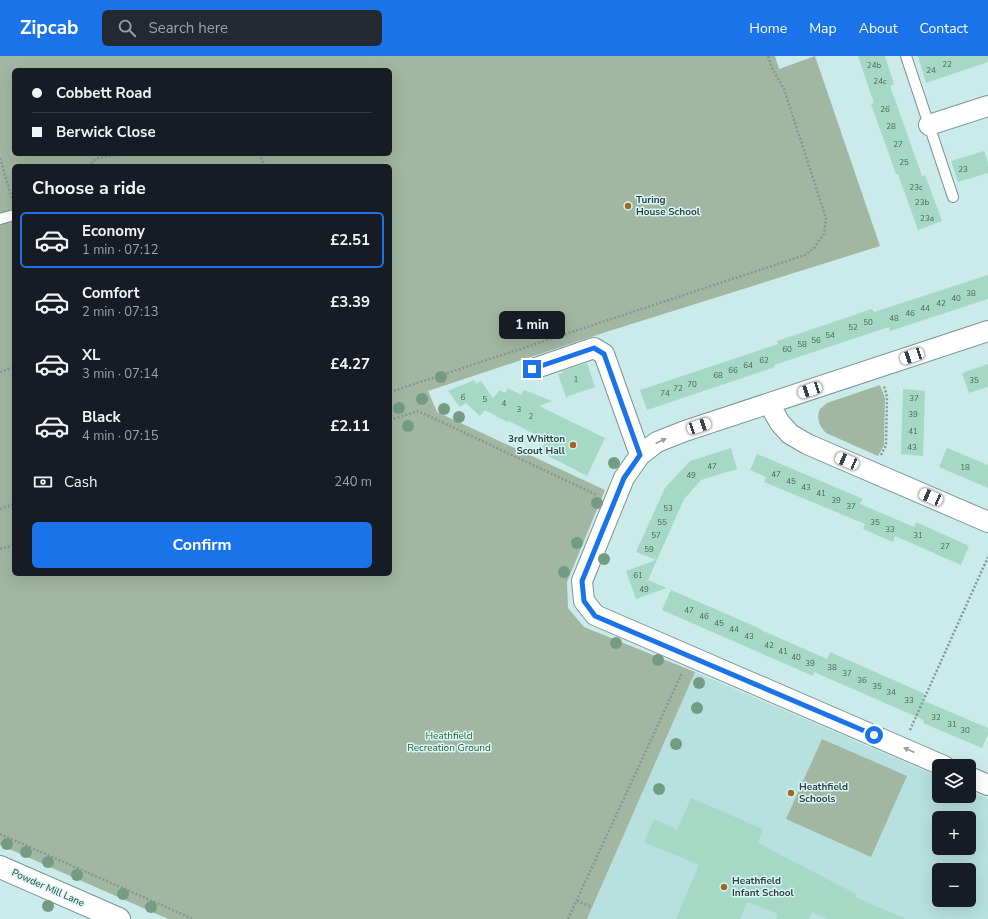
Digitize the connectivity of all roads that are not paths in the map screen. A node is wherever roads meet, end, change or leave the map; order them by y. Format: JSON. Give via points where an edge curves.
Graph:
{"nodes":[{"id":1,"x":906,"y":56,"type":"edge"},
{"id":2,"x":988,"y":106,"type":"edge"},
{"id":3,"x":929,"y":125,"type":"junction"},
{"id":4,"x":953,"y":197,"type":"dead end"},
{"id":5,"x":12,"y":216,"type":"edge"},
{"id":6,"x":0,"y":220,"type":"edge"},
{"id":7,"x":988,"y":330,"type":"edge"},
{"id":8,"x":532,"y":369,"type":"dead end"},
{"id":9,"x":770,"y":404,"type":"junction"},
{"id":10,"x":640,"y":455,"type":"junction"},
{"id":11,"x":988,"y":522,"type":"edge"},
{"id":12,"x":932,"y":760,"type":"edge"},
{"id":13,"x":976,"y":780,"type":"edge"},
{"id":14,"x":988,"y":785,"type":"edge"},
{"id":15,"x":0,"y":867,"type":"edge"},
{"id":16,"x":119,"y":919,"type":"edge"}],
"edges":[{"from":1,"to":3,"type":"lane"},
{"from":2,"to":3,"type":"street"},
{"from":3,"to":4,"type":"lane"},
{"from":5,"to":6,"type":"lane"},
{"from":7,"to":9,"type":"street"},
{"from":8,"to":10,"type":"street","via":[[594,348],[604,354]]},
{"from":10,"to":9,"type":"street","one_way":true,"via":[[657,442],[685,431]]},
{"from":9,"to":11,"type":"street","via":[[780,423],[790,434],[807,444]]},
{"from":12,"to":10,"type":"street","one_way":true,"via":[[595,616],[584,601],[582,581],[624,478]]},
{"from":13,"to":14,"type":"street"},
{"from":15,"to":16,"type":"street","name":"Powder Mill Lane"}]}
